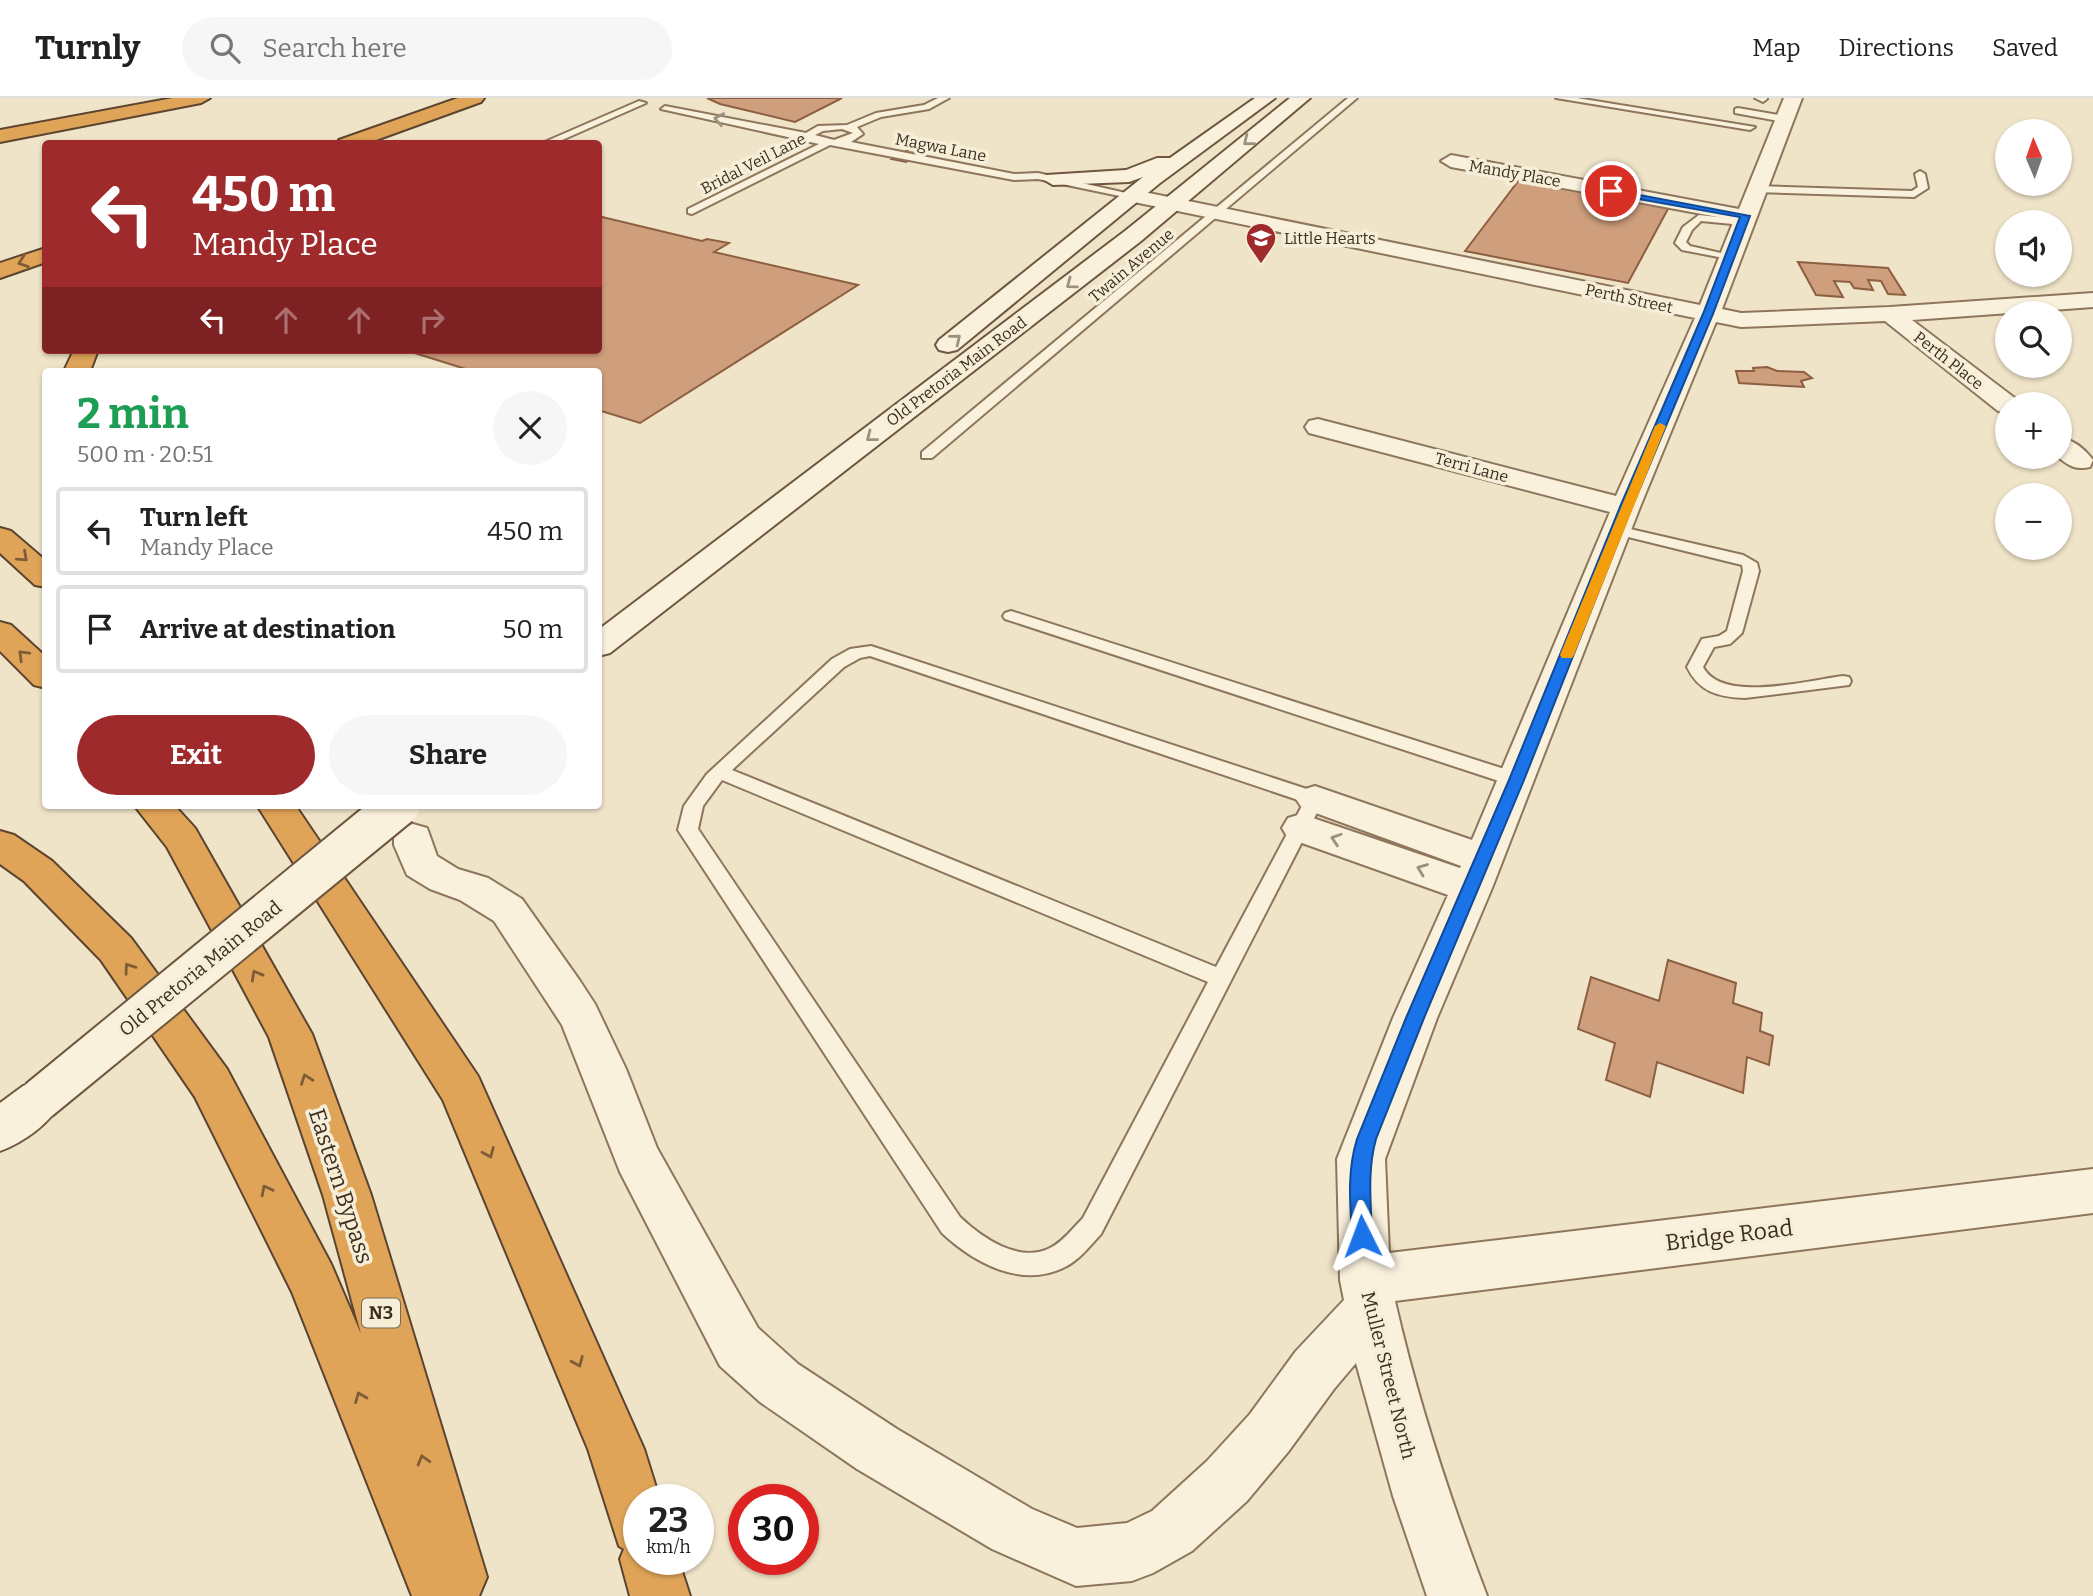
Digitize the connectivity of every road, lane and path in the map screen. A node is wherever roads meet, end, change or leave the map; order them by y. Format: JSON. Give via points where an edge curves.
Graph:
{"nodes":[{"id":1,"x":136,"y":98,"type":"edge"},
{"id":2,"x":201,"y":98,"type":"edge"},
{"id":3,"x":930,"y":98,"type":"edge"},
{"id":4,"x":945,"y":98,"type":"edge"},
{"id":5,"x":1266,"y":98,"type":"edge"},
{"id":6,"x":1301,"y":98,"type":"edge"},
{"id":7,"x":1353,"y":98,"type":"edge"},
{"id":8,"x":1560,"y":98,"type":"edge"},
{"id":9,"x":1744,"y":98,"type":"edge"},
{"id":10,"x":481,"y":100,"type":"edge"},
{"id":11,"x":647,"y":104,"type":"edge"},
{"id":12,"x":665,"y":108,"type":"junction"},
{"id":13,"x":1770,"y":108,"type":"edge"},
{"id":14,"x":891,"y":111,"type":"junction"},
{"id":15,"x":1738,"y":111,"type":"junction"},
{"id":16,"x":0,"y":124,"type":"edge"},
{"id":17,"x":1732,"y":124,"type":"junction"},
{"id":18,"x":834,"y":126,"type":"junction"},
{"id":19,"x":849,"y":127,"type":"junction"},
{"id":20,"x":1216,"y":132,"type":"junction"},
{"id":21,"x":858,"y":134,"type":"junction"},
{"id":22,"x":812,"y":135,"type":"junction"},
{"id":23,"x":0,"y":136,"type":"edge"},
{"id":24,"x":871,"y":136,"type":"dead end"},
{"id":25,"x":358,"y":140,"type":"edge"},
{"id":26,"x":396,"y":140,"type":"edge"},
{"id":27,"x":553,"y":140,"type":"edge"},
{"id":28,"x":834,"y":142,"type":"junction"},
{"id":29,"x":1451,"y":162,"type":"dead end"},
{"id":30,"x":1016,"y":166,"type":"dead end"},
{"id":31,"x":752,"y":169,"type":"junction"},
{"id":32,"x":767,"y":173,"type":"junction"},
{"id":33,"x":1920,"y":174,"type":"dead end"},
{"id":34,"x":1050,"y":178,"type":"junction"},
{"id":35,"x":1133,"y":196,"type":"junction"},
{"id":36,"x":682,"y":203,"type":"dead end"},
{"id":37,"x":1171,"y":204,"type":"junction"},
{"id":38,"x":1748,"y":209,"type":"junction"},
{"id":39,"x":692,"y":211,"type":"dead end"},
{"id":40,"x":1217,"y":214,"type":"junction"},
{"id":41,"x":42,"y":255,"type":"edge"},
{"id":42,"x":1730,"y":258,"type":"junction"},
{"id":43,"x":0,"y":271,"type":"edge"},
{"id":44,"x":1030,"y":279,"type":"junction"},
{"id":45,"x":2092,"y":301,"type":"edge"},
{"id":46,"x":1708,"y":314,"type":"junction"},
{"id":47,"x":1890,"y":314,"type":"junction"},
{"id":48,"x":925,"y":364,"type":"dead end"},
{"id":49,"x":893,"y":390,"type":"dead end"},
{"id":50,"x":1995,"y":396,"type":"edge"},
{"id":51,"x":1318,"y":427,"type":"dead end"},
{"id":52,"x":927,"y":455,"type":"dead end"},
{"id":53,"x":1621,"y":519,"type":"junction"},
{"id":54,"x":0,"y":537,"type":"edge"},
{"id":55,"x":42,"y":574,"type":"edge"},
{"id":56,"x":1011,"y":616,"type":"dead end"},
{"id":57,"x":0,"y":632,"type":"edge"},
{"id":58,"x":603,"y":643,"type":"edge"},
{"id":59,"x":42,"y":673,"type":"edge"},
{"id":60,"x":1843,"y":681,"type":"dead end"},
{"id":61,"x":719,"y":772,"type":"junction"},
{"id":62,"x":1517,"y":780,"type":"junction"},
{"id":63,"x":156,"y":809,"type":"edge"},
{"id":64,"x":279,"y":809,"type":"edge"},
{"id":65,"x":308,"y":809,"type":"edge"},
{"id":66,"x":1308,"y":814,"type":"junction"},
{"id":67,"x":406,"y":822,"type":"edge"},
{"id":68,"x":0,"y":845,"type":"edge"},
{"id":69,"x":1478,"y":873,"type":"junction"},
{"id":70,"x":1220,"y":978,"type":"junction"},
{"id":71,"x":462,"y":1090,"type":"junction"},
{"id":72,"x":0,"y":1130,"type":"edge"},
{"id":73,"x":2088,"y":1198,"type":"edge"},
{"id":74,"x":1368,"y":1294,"type":"junction"},
{"id":75,"x":626,"y":1484,"type":"edge"},
{"id":76,"x":654,"y":1575,"type":"edge"},
{"id":77,"x":442,"y":1596,"type":"edge"},
{"id":78,"x":462,"y":1596,"type":"edge"},
{"id":79,"x":660,"y":1596,"type":"edge"},
{"id":80,"x":1457,"y":1596,"type":"edge"}],
"edges":[{"from":1,"to":16,"type":"highway"},
{"from":2,"to":23,"type":"highway"},
{"from":3,"to":14,"type":"lane"},
{"from":4,"to":14,"type":"lane","via":[[926,107]]},
{"from":5,"to":20,"type":"street","name":"Old Pretoria Main Road"},
{"from":6,"to":37,"type":"street","name":"Old Pretoria Main Road","one_way":true},
{"from":7,"to":40,"type":"lane","name":"Twain Avenue"},
{"from":8,"to":17,"type":"lane"},
{"from":9,"to":15,"type":"lane"},
{"from":10,"to":25,"type":"highway"},
{"from":10,"to":26,"type":"highway"},
{"from":11,"to":12,"type":"lane","name":"Magwa Lane"},
{"from":11,"to":27,"type":"lane"},
{"from":22,"to":12,"type":"lane","name":"Magwa Lane","one_way":true},
{"from":12,"to":22,"type":"lane","name":"Magwa Lane","via":[[685,102]]},
{"from":13,"to":15,"type":"lane"},
{"from":13,"to":17,"type":"lane"},
{"from":13,"to":38,"type":"street","name":"Muller Street North"},
{"from":14,"to":18,"type":"lane","via":[[862,114]]},
{"from":14,"to":19,"type":"lane"},
{"from":15,"to":17,"type":"lane"},
{"from":18,"to":19,"type":"lane","name":"Magwa Lane"},
{"from":18,"to":22,"type":"lane","name":"Magwa Lane"},
{"from":19,"to":21,"type":"lane","name":"Magwa Lane"},
{"from":20,"to":34,"type":"street","via":[[1143,173]]},
{"from":20,"to":35,"type":"street","name":"Old Pretoria Main Road"},
{"from":21,"to":24,"type":"lane","name":"Magwa Lane"},
{"from":21,"to":28,"type":"lane"},
{"from":22,"to":28,"type":"lane","name":"Magwa Lane"},
{"from":22,"to":31,"type":"lane","name":"Bridal Veil Lane"},
{"from":28,"to":32,"type":"lane","name":"Bridal Veil Lane"},
{"from":28,"to":34,"type":"lane","name":"Magwa Lane","via":[[1014,177]]},
{"from":29,"to":38,"type":"street","name":"Mandy Place"},
{"from":30,"to":34,"type":"lane","name":"Magwa Lane"},
{"from":31,"to":32,"type":"lane"},
{"from":31,"to":36,"type":"lane","name":"Bridal Veil Lane"},
{"from":32,"to":39,"type":"lane","name":"Bridal Veil Lane"},
{"from":33,"to":38,"type":"lane","via":[[1922,191],[1906,195]]},
{"from":34,"to":35,"type":"lane","name":"Magwa Lane"},
{"from":34,"to":44,"type":"street","via":[[1083,207],[1084,221]]},
{"from":35,"to":37,"type":"street","name":"Perth Street"},
{"from":35,"to":44,"type":"street","name":"Old Pretoria Main Road"},
{"from":37,"to":40,"type":"street","name":"Perth Street"},
{"from":37,"to":58,"type":"street","name":"Old Pretoria Main Road","one_way":true},
{"from":38,"to":42,"type":"street","name":"Muller Street North"},
{"from":38,"to":42,"type":"lane","via":[[1699,218],[1680,243]]},
{"from":40,"to":46,"type":"street","name":"Perth Street"},
{"from":40,"to":52,"type":"lane","name":"Twain Avenue"},
{"from":41,"to":43,"type":"highway","one_way":true},
{"from":42,"to":46,"type":"street","name":"Muller Street North"},
{"from":48,"to":44,"type":"street","name":"Old Pretoria Main Road","one_way":true},
{"from":45,"to":47,"type":"street","name":"Perth Street"},
{"from":46,"to":47,"type":"street","name":"Perth Street","via":[[1766,321]]},
{"from":46,"to":53,"type":"street","name":"Muller Street North"},
{"from":47,"to":50,"type":"street","name":"Perth Place"},
{"from":49,"to":58,"type":"street","name":"Old Pretoria Main Road","via":[[733,517]]},
{"from":51,"to":53,"type":"street","name":"Terri Lane"},
{"from":53,"to":60,"type":"lane","via":[[1749,563],[1751,571],[1734,633],[1708,643],[1695,667],[1701,680],[1716,689],[1740,693]]},
{"from":53,"to":62,"type":"street","name":"Muller Street North"},
{"from":54,"to":55,"type":"highway","one_way":true},
{"from":56,"to":62,"type":"lane"},
{"from":59,"to":57,"type":"highway","one_way":true},
{"from":61,"to":66,"type":"lane","via":[[838,663],[871,651]]},
{"from":61,"to":70,"type":"lane"},
{"from":61,"to":70,"type":"lane","via":[[691,809],[688,831],[951,1225],[982,1251],[1029,1263],[1054,1260],[1092,1226]]},
{"from":62,"to":69,"type":"street","name":"Muller Street North"},
{"from":78,"to":63,"type":"highway","name":"Eastern Bypass","number":"N3","one_way":true,"via":[[347,1195],[290,1034],[181,838]]},
{"from":64,"to":71,"type":"highway"},
{"from":65,"to":71,"type":"highway"},
{"from":66,"to":69,"type":"street","via":[[1372,850]]},
{"from":66,"to":70,"type":"lane"},
{"from":67,"to":72,"type":"street","name":"Old Pretoria Main Road","bridge":true},
{"from":67,"to":74,"type":"street","via":[[421,865],[508,910],[565,993],[604,1069],[637,1157],[739,1347],[779,1383],[877,1449],[1012,1528],[1076,1557],[1132,1552],[1172,1531],[1227,1481],[1269,1433]]},
{"from":77,"to":68,"type":"highway","one_way":true,"via":[[313,1281],[211,1083],[116,949],[38,871]]},
{"from":69,"to":74,"type":"street","name":"Muller Street North","via":[[1361,1158]]},
{"from":71,"to":75,"type":"highway","one_way":true},
{"from":73,"to":74,"type":"street","name":"Bridge Road"},
{"from":74,"to":80,"type":"street","name":"Muller Street North","via":[[1398,1420]]},
{"from":76,"to":79,"type":"highway"}]}
